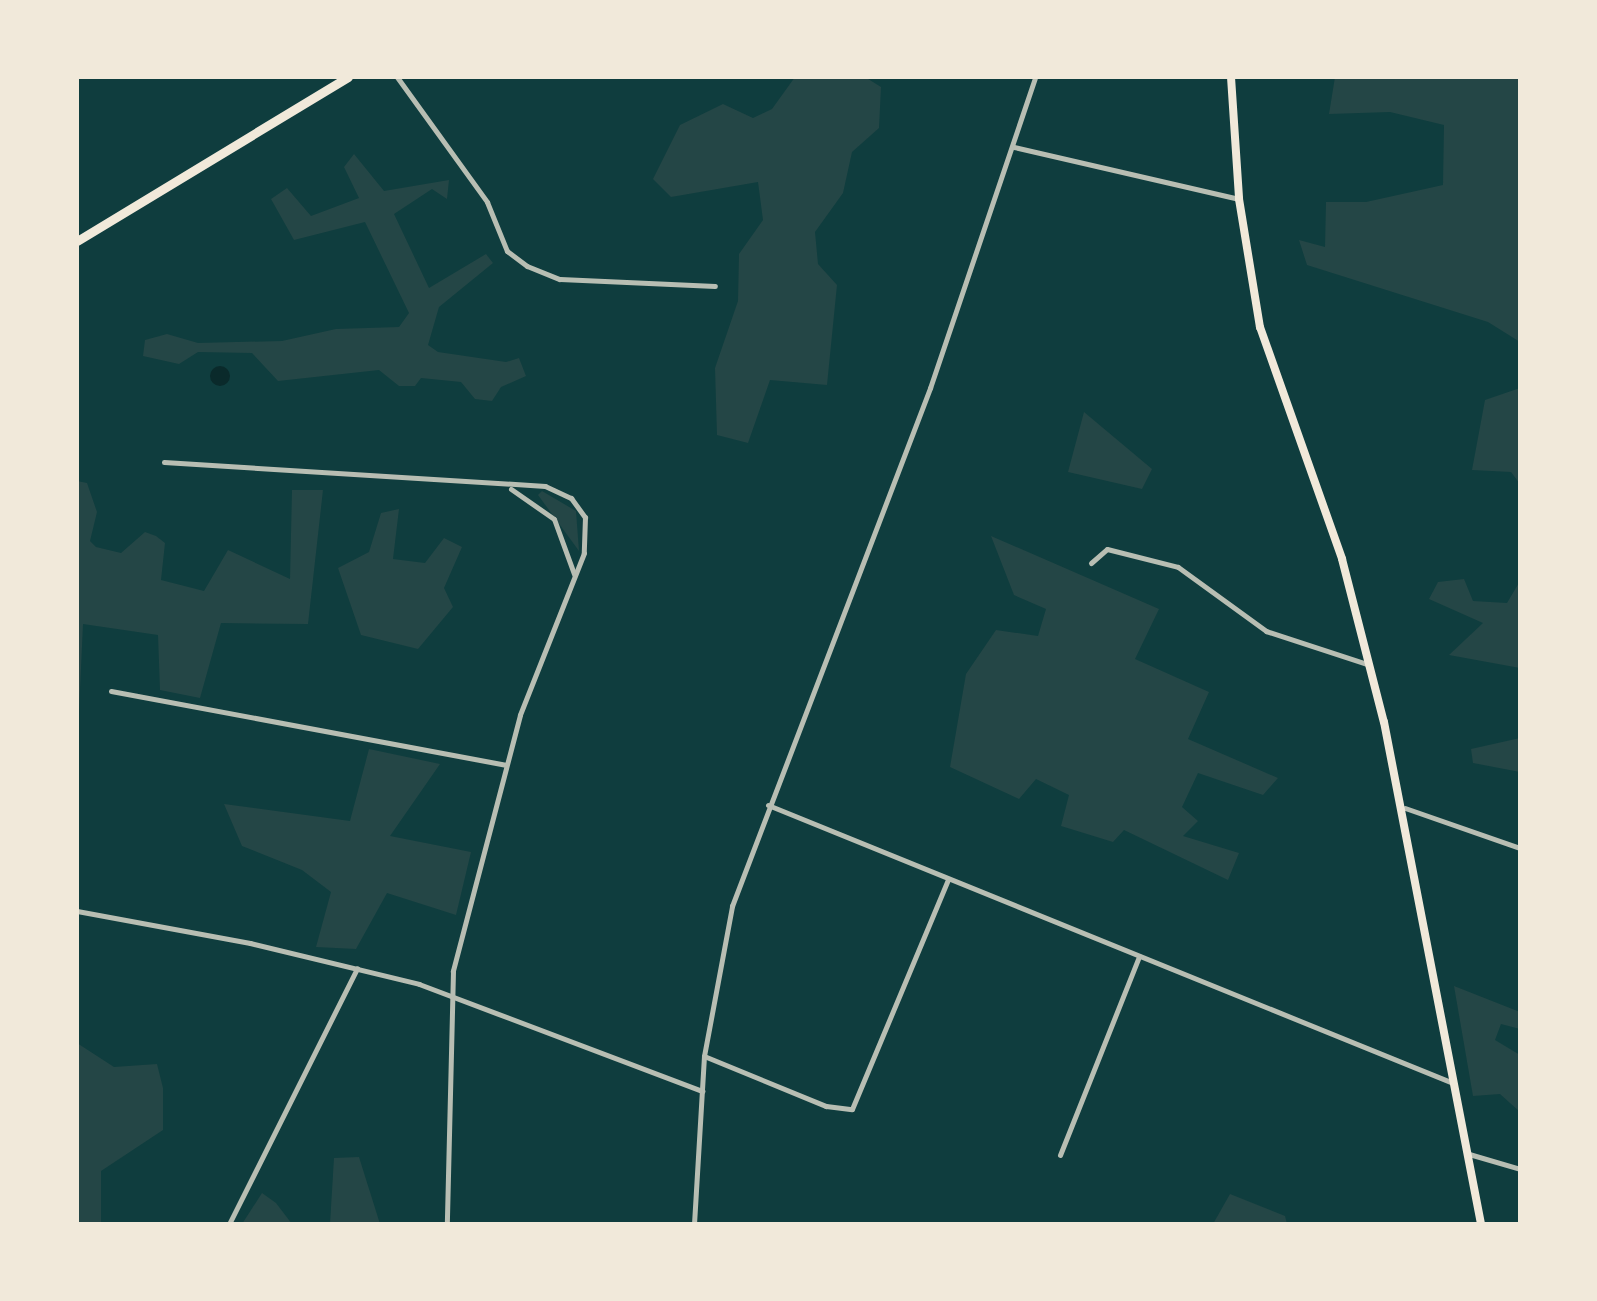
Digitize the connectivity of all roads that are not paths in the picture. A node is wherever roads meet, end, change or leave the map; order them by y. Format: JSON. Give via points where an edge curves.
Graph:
{"nodes":[{"id":1,"x":348,"y":77,"type":"edge"},
{"id":2,"x":397,"y":77,"type":"edge"},
{"id":3,"x":1035,"y":77,"type":"edge"},
{"id":4,"x":1231,"y":77,"type":"edge"},
{"id":5,"x":1014,"y":147,"type":"junction"},
{"id":6,"x":1239,"y":199,"type":"junction"},
{"id":7,"x":77,"y":241,"type":"edge"},
{"id":8,"x":715,"y":286,"type":"dead end"},
{"id":9,"x":164,"y":462,"type":"dead end"},
{"id":10,"x":508,"y":487,"type":"junction"},
{"id":11,"x":1091,"y":563,"type":"dead end"},
{"id":12,"x":574,"y":575,"type":"junction"},
{"id":13,"x":1370,"y":665,"type":"junction"},
{"id":14,"x":111,"y":691,"type":"dead end"},
{"id":15,"x":505,"y":765,"type":"junction"},
{"id":16,"x":768,"y":806,"type":"junction"},
{"id":17,"x":1405,"y":808,"type":"junction"},
{"id":18,"x":1520,"y":848,"type":"edge"},
{"id":19,"x":948,"y":879,"type":"junction"},
{"id":20,"x":77,"y":911,"type":"edge"},
{"id":21,"x":1139,"y":956,"type":"junction"},
{"id":22,"x":357,"y":968,"type":"junction"},
{"id":23,"x":449,"y":993,"type":"junction"},
{"id":24,"x":704,"y":1056,"type":"junction"},
{"id":25,"x":1456,"y":1084,"type":"junction"},
{"id":26,"x":702,"y":1091,"type":"junction"},
{"id":27,"x":1469,"y":1154,"type":"junction"},
{"id":28,"x":1060,"y":1155,"type":"dead end"},
{"id":29,"x":1520,"y":1169,"type":"edge"},
{"id":30,"x":229,"y":1224,"type":"edge"},
{"id":31,"x":447,"y":1224,"type":"edge"},
{"id":32,"x":694,"y":1224,"type":"edge"},
{"id":33,"x":1481,"y":1224,"type":"edge"}],
"edges":[{"from":1,"to":7,"type":"main road"},
{"from":2,"to":8,"type":"street","via":[[482,195],[504,246],[519,261],[560,279]]},
{"from":3,"to":5,"type":"street"},
{"from":4,"to":6,"type":"main road"},
{"from":5,"to":6,"type":"street"},
{"from":5,"to":16,"type":"street","via":[[930,388]]},
{"from":6,"to":13,"type":"main road","via":[[1269,364],[1342,559]]},
{"from":9,"to":10,"type":"street"},
{"from":10,"to":12,"type":"street","via":[[554,519]]},
{"from":10,"to":12,"type":"street","via":[[545,486],[577,503],[588,534]]},
{"from":11,"to":13,"type":"street","via":[[1107,549],[1178,567],[1266,631]]},
{"from":12,"to":15,"type":"street"},
{"from":13,"to":17,"type":"main road"},
{"from":14,"to":15,"type":"street"},
{"from":15,"to":23,"type":"street"},
{"from":16,"to":19,"type":"street"},
{"from":16,"to":24,"type":"street","via":[[726,927]]},
{"from":17,"to":18,"type":"street"},
{"from":17,"to":25,"type":"main road"},
{"from":19,"to":21,"type":"street"},
{"from":19,"to":24,"type":"street","via":[[859,1099],[847,1111]]},
{"from":20,"to":22,"type":"street"},
{"from":21,"to":25,"type":"street"},
{"from":21,"to":28,"type":"street"},
{"from":22,"to":23,"type":"street"},
{"from":22,"to":30,"type":"street"},
{"from":23,"to":26,"type":"street"},
{"from":23,"to":31,"type":"street"},
{"from":24,"to":26,"type":"street"},
{"from":25,"to":27,"type":"main road"},
{"from":26,"to":32,"type":"street"},
{"from":27,"to":29,"type":"street"},
{"from":27,"to":33,"type":"main road"}]}
